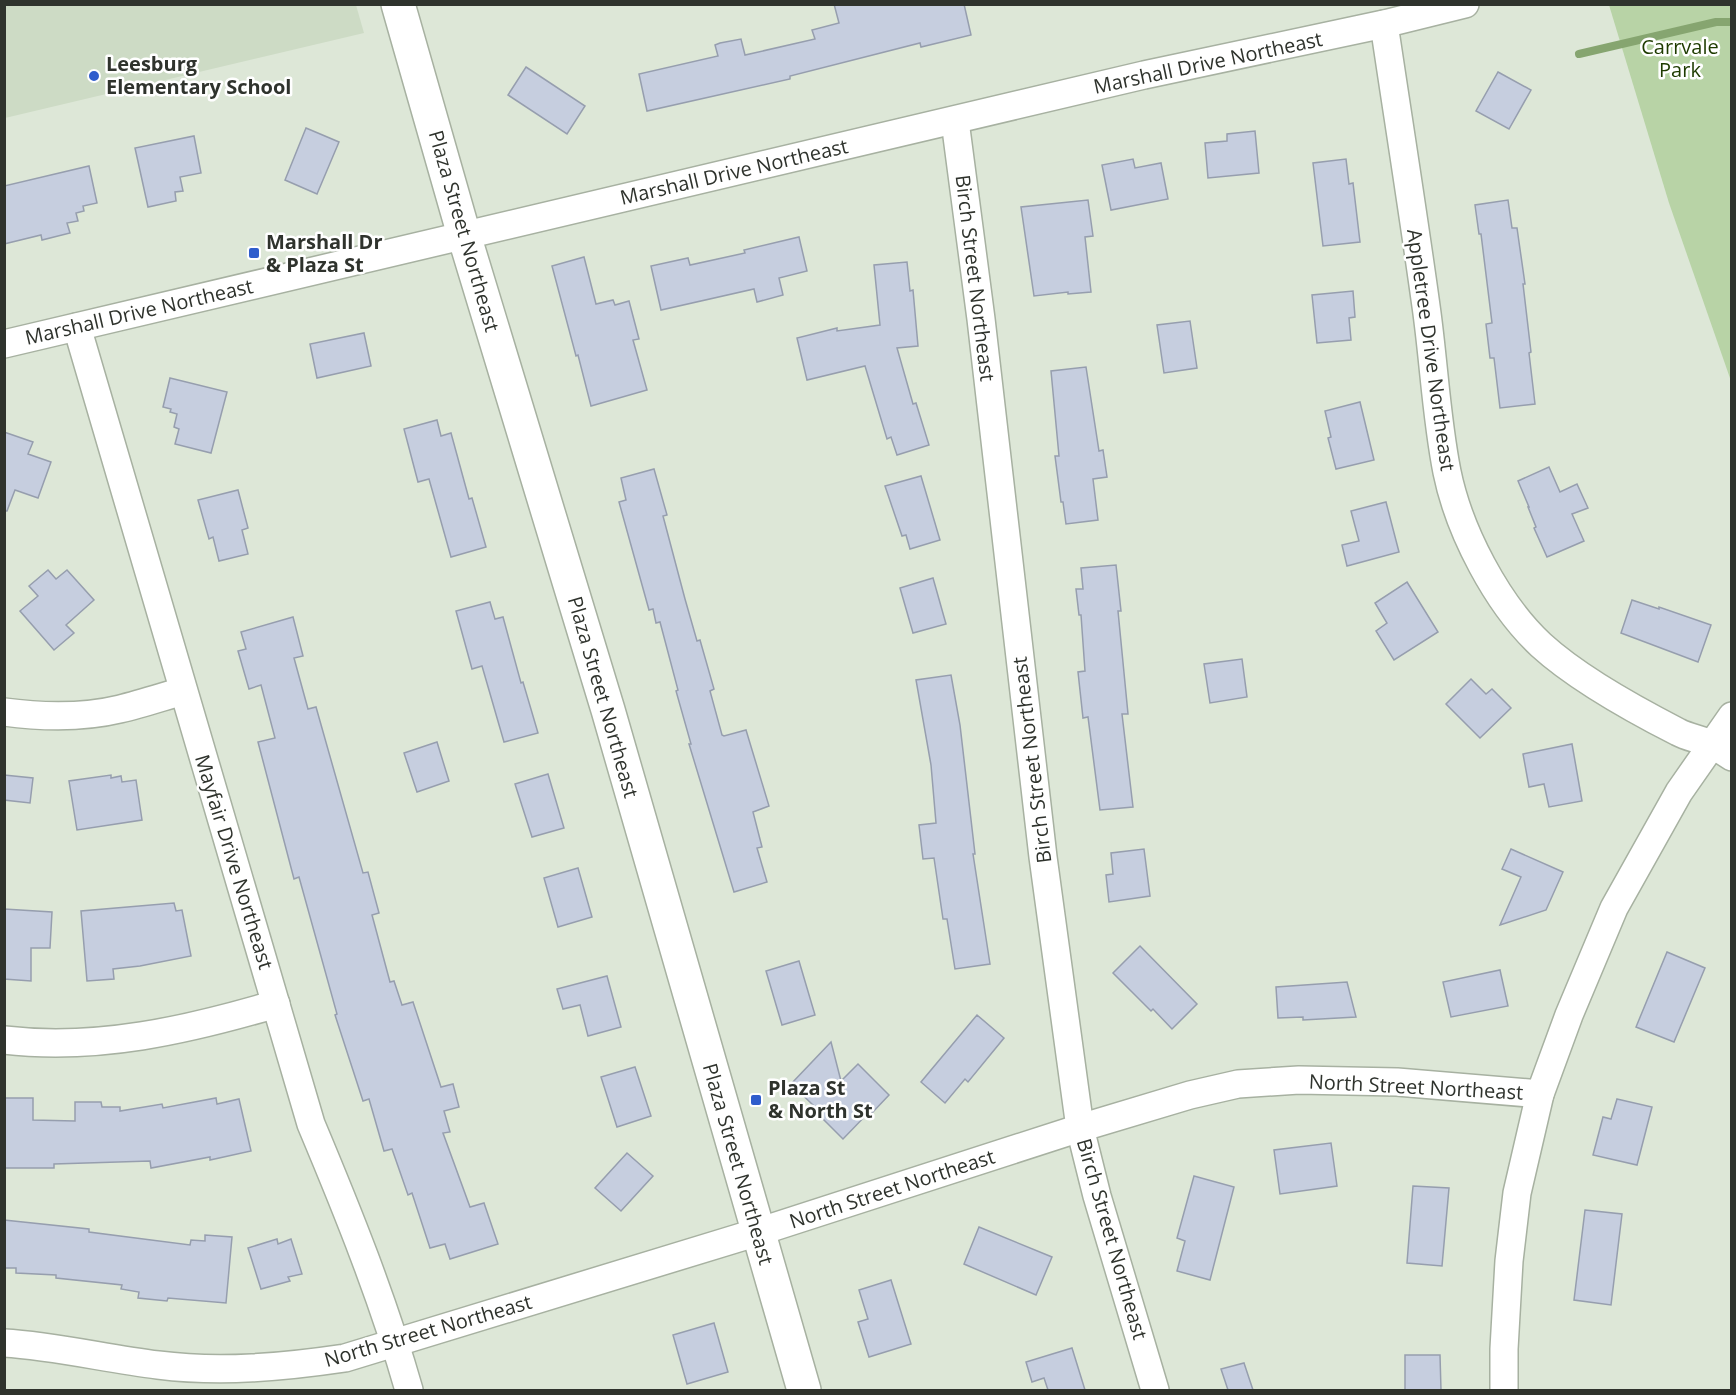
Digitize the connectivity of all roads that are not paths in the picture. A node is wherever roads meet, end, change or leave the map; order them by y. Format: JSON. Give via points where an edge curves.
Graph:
{"nodes":[{"id":1,"x":398,"y":4,"type":"edge"},
{"id":2,"x":1465,"y":4,"type":"edge"},
{"id":3,"x":1384,"y":24,"type":"junction"},
{"id":4,"x":956,"y":121,"type":"junction"},
{"id":5,"x":464,"y":235,"type":"junction"},
{"id":6,"x":77,"y":327,"type":"junction"},
{"id":7,"x":4,"y":344,"type":"edge"},
{"id":8,"x":183,"y":690,"type":"junction"},
{"id":9,"x":4,"y":712,"type":"edge"},
{"id":10,"x":1731,"y":716,"type":"edge"},
{"id":11,"x":1721,"y":750,"type":"edge"},
{"id":12,"x":276,"y":1004,"type":"junction"},
{"id":13,"x":4,"y":1040,"type":"edge"},
{"id":14,"x":1540,"y":1094,"type":"junction"},
{"id":15,"x":1080,"y":1128,"type":"junction"},
{"id":16,"x":758,"y":1233,"type":"junction"},
{"id":17,"x":4,"y":1343,"type":"edge"},
{"id":18,"x":395,"y":1343,"type":"junction"},
{"id":19,"x":409,"y":1390,"type":"edge"},
{"id":20,"x":804,"y":1390,"type":"edge"},
{"id":21,"x":1155,"y":1390,"type":"edge"},
{"id":22,"x":1504,"y":1390,"type":"edge"}],
"edges":[{"from":1,"to":5,"type":"main road","name":"Plaza Street Northeast"},
{"from":2,"to":3,"type":"street","name":"Marshall Drive Northeast"},
{"from":3,"to":4,"type":"street","name":"Marshall Drive Northeast","via":[[1143,75]]},
{"from":3,"to":11,"type":"street","name":"Appletree Drive Northeast","via":[[1447,475],[1473,547],[1512,613],[1568,668],[1651,718]]},
{"from":4,"to":5,"type":"street","name":"Marshall Drive Northeast"},
{"from":4,"to":15,"type":"street","name":"Birch Street Northeast","via":[[1043,857]]},
{"from":5,"to":6,"type":"street","name":"Marshall Drive Northeast"},
{"from":5,"to":16,"type":"main road","name":"Plaza Street Northeast","via":[[604,699]]},
{"from":6,"to":7,"type":"street","name":"Marshall Drive Northeast"},
{"from":6,"to":8,"type":"street","name":"Mayfair Drive Northeast"},
{"from":8,"to":9,"type":"street","via":[[120,710],[81,716]]},
{"from":8,"to":12,"type":"street","name":"Mayfair Drive Northeast"},
{"from":10,"to":11,"type":"street"},
{"from":11,"to":14,"type":"street","via":[[1679,792],[1614,908]]},
{"from":12,"to":13,"type":"street","via":[[145,1037],[79,1042]]},
{"from":12,"to":18,"type":"street","name":"Mayfair Drive Northeast","via":[[311,1124],[358,1237]]},
{"from":14,"to":15,"type":"street","name":"North Street Northeast","via":[[1397,1082],[1289,1080],[1238,1084],[1190,1095]]},
{"from":14,"to":22,"type":"street","via":[[1517,1193],[1509,1261]]},
{"from":15,"to":16,"type":"street","name":"North Street Northeast"},
{"from":15,"to":21,"type":"street","name":"Birch Street Northeast"},
{"from":16,"to":18,"type":"street","name":"North Street Northeast"},
{"from":16,"to":20,"type":"main road","name":"Plaza Street Northeast"},
{"from":17,"to":18,"type":"street","name":"North Street Northeast","via":[[159,1365],[226,1369],[292,1366]]},
{"from":18,"to":19,"type":"street","name":"Mayfair Drive Northeast"}]}
